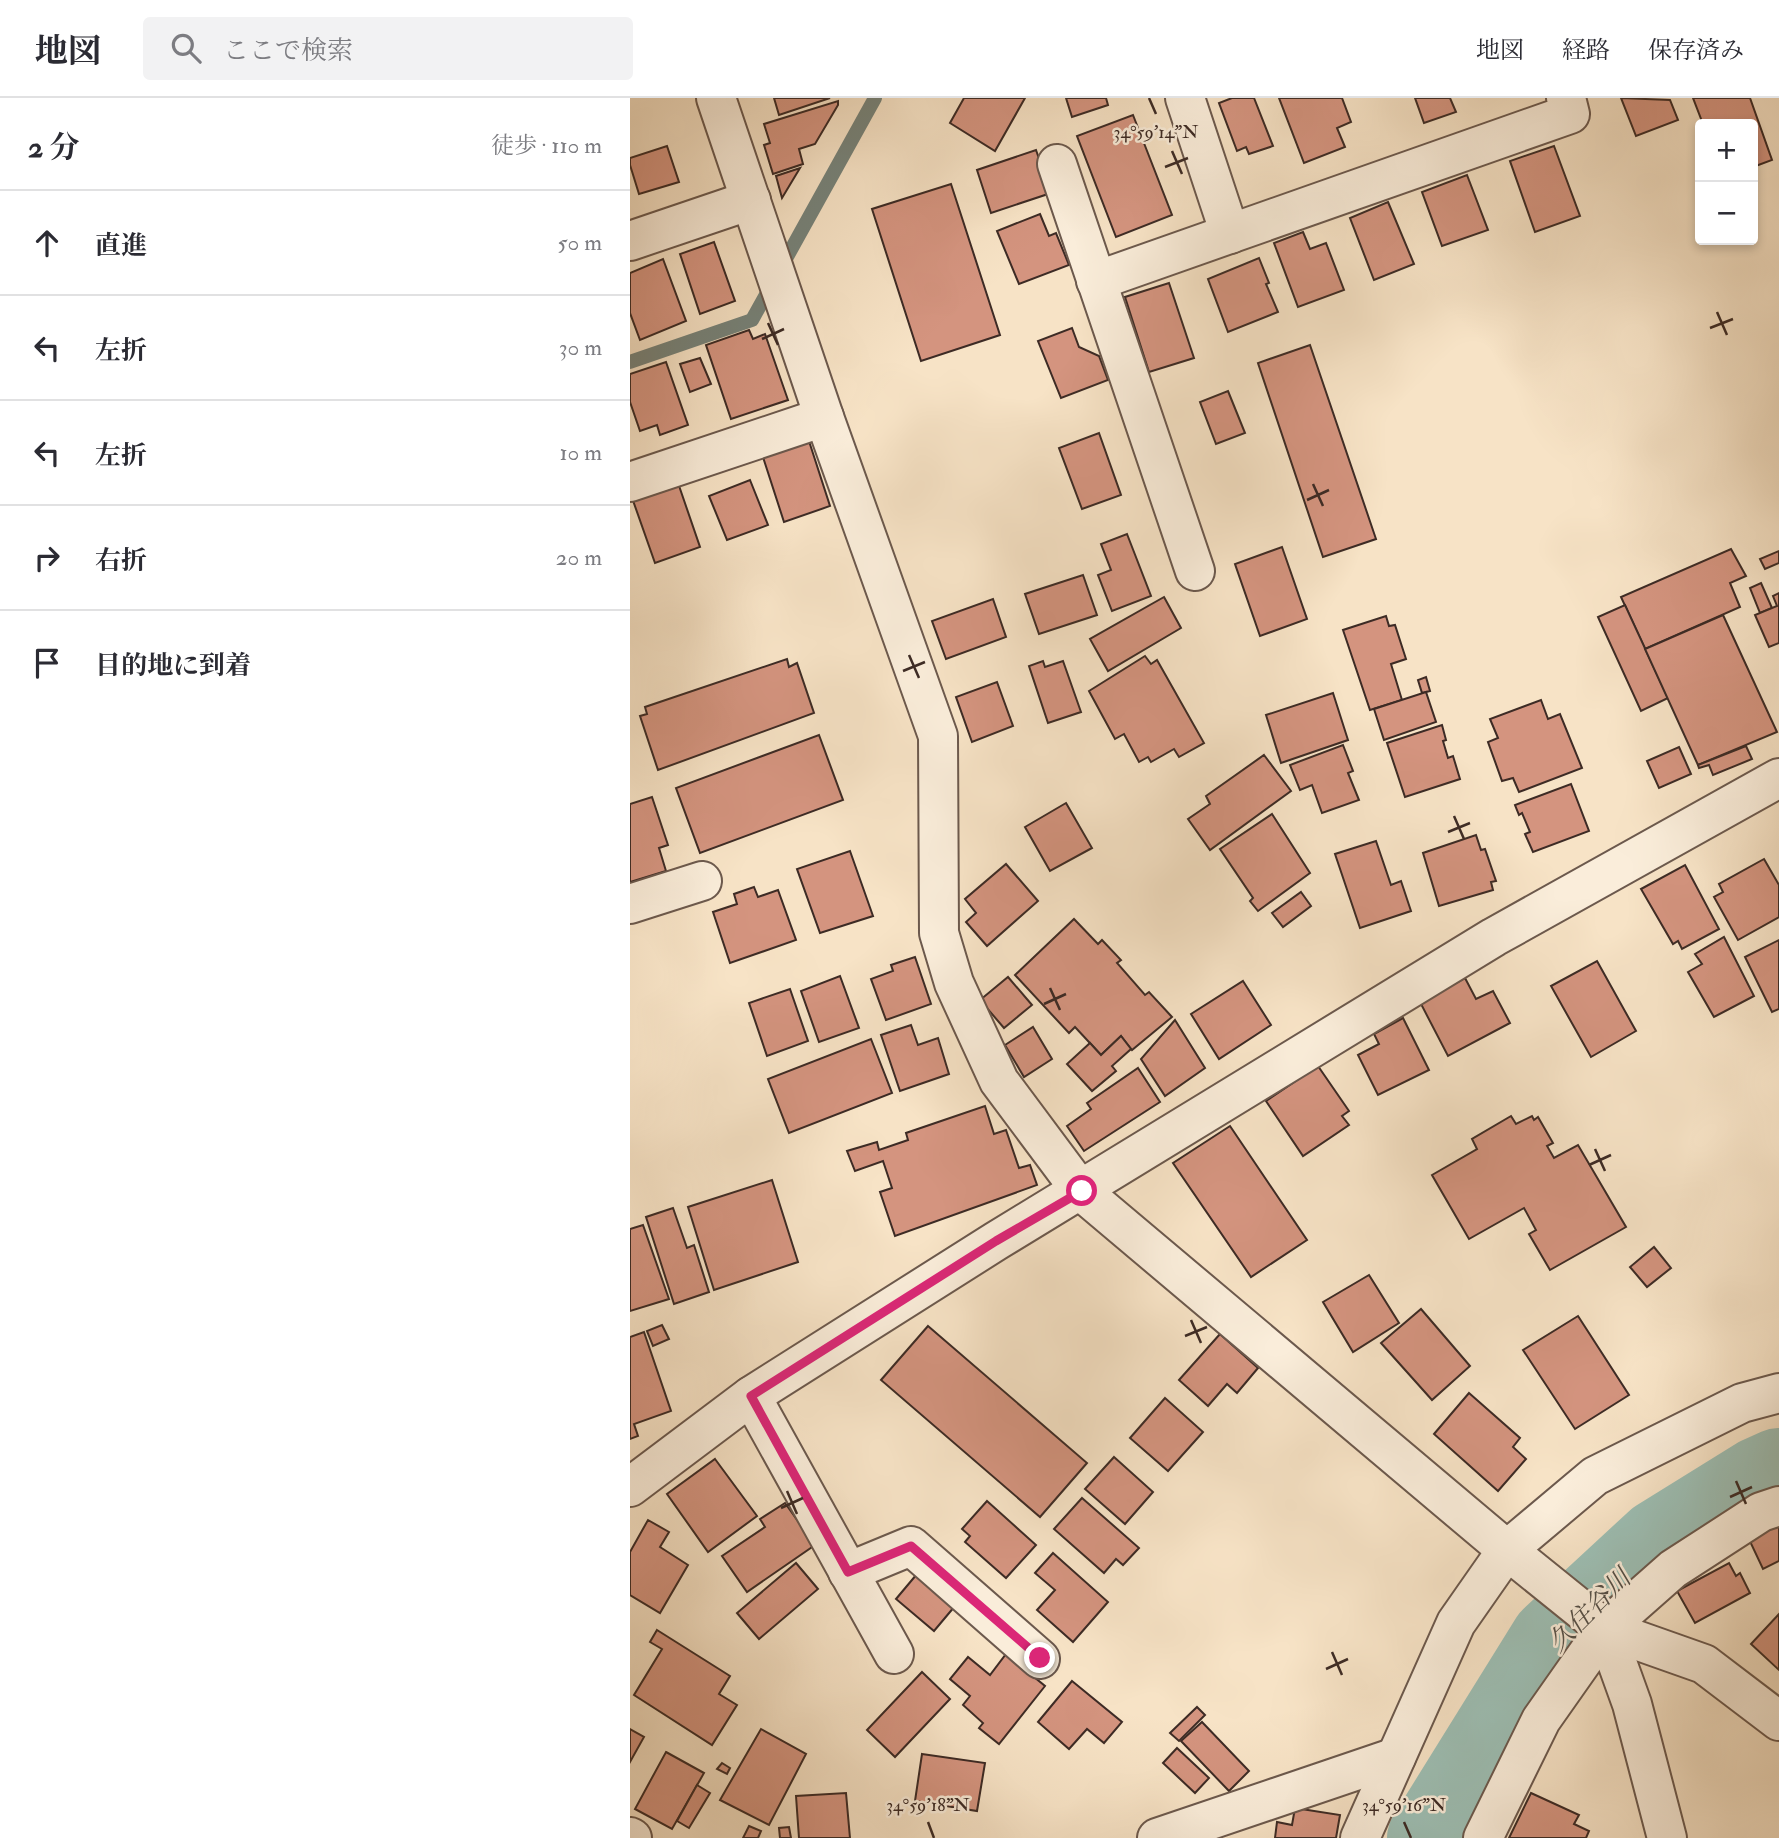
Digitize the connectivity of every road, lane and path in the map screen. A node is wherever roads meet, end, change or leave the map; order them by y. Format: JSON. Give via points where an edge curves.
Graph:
{"nodes":[{"id":1,"x":716,"y":98,"type":"edge"},
{"id":2,"x":1566,"y":98,"type":"edge"},
{"id":3,"x":1187,"y":99,"type":"edge"},
{"id":4,"x":1057,"y":164,"type":"dead end"},
{"id":5,"x":751,"y":200,"type":"junction"},
{"id":6,"x":1230,"y":234,"type":"junction"},
{"id":7,"x":630,"y":241,"type":"edge"},
{"id":8,"x":1096,"y":282,"type":"junction"},
{"id":9,"x":824,"y":417,"type":"junction"},
{"id":10,"x":630,"y":482,"type":"edge"},
{"id":11,"x":1195,"y":571,"type":"dead end"},
{"id":12,"x":1779,"y":778,"type":"edge"},
{"id":13,"x":702,"y":881,"type":"dead end"},
{"id":14,"x":630,"y":904,"type":"edge"},
{"id":15,"x":1082,"y":1191,"type":"junction"},
{"id":16,"x":1779,"y":1393,"type":"edge"},
{"id":17,"x":751,"y":1396,"type":"junction"},
{"id":18,"x":630,"y":1486,"type":"edge"},
{"id":19,"x":1779,"y":1506,"type":"edge"},
{"id":20,"x":1507,"y":1550,"type":"junction"},
{"id":21,"x":848,"y":1572,"type":"junction"},
{"id":22,"x":1605,"y":1629,"type":"junction"},
{"id":23,"x":894,"y":1654,"type":"dead end"},
{"id":24,"x":1040,"y":1658,"type":"dead end"},
{"id":25,"x":1779,"y":1721,"type":"edge"},
{"id":26,"x":1396,"y":1757,"type":"junction"},
{"id":27,"x":1157,"y":1838,"type":"edge"},
{"id":28,"x":1360,"y":1838,"type":"edge"},
{"id":29,"x":1483,"y":1838,"type":"edge"},
{"id":30,"x":1667,"y":1838,"type":"edge"}],
"edges":[{"from":1,"to":5,"type":"street"},
{"from":2,"to":6,"type":"street","via":[[1570,114]]},
{"from":3,"to":6,"type":"street"},
{"from":4,"to":8,"type":"street"},
{"from":5,"to":7,"type":"street"},
{"from":5,"to":9,"type":"street"},
{"from":6,"to":8,"type":"street"},
{"from":8,"to":11,"type":"street"},
{"from":9,"to":10,"type":"street"},
{"from":9,"to":15,"type":"street","via":[[938,736],[940,933],[954,983],[999,1081]]},
{"from":12,"to":15,"type":"street","via":[[1494,937]]},
{"from":13,"to":14,"type":"street"},
{"from":15,"to":17,"type":"street"},
{"from":15,"to":20,"type":"street"},
{"from":16,"to":20,"type":"street","via":[[1742,1403],[1595,1476]]},
{"from":17,"to":18,"type":"street"},
{"from":17,"to":21,"type":"street"},
{"from":19,"to":22,"type":"street","via":[[1761,1512],[1674,1569]]},
{"from":20,"to":22,"type":"street"},
{"from":20,"to":26,"type":"street","via":[[1456,1623]]},
{"from":21,"to":23,"type":"street"},
{"from":21,"to":24,"type":"street","via":[[911,1546]]},
{"from":22,"to":25,"type":"street","via":[[1704,1664]]},
{"from":22,"to":29,"type":"street","via":[[1541,1720]]},
{"from":22,"to":30,"type":"street","via":[[1632,1704]]},
{"from":26,"to":27,"type":"street"},
{"from":26,"to":28,"type":"street"}]}
